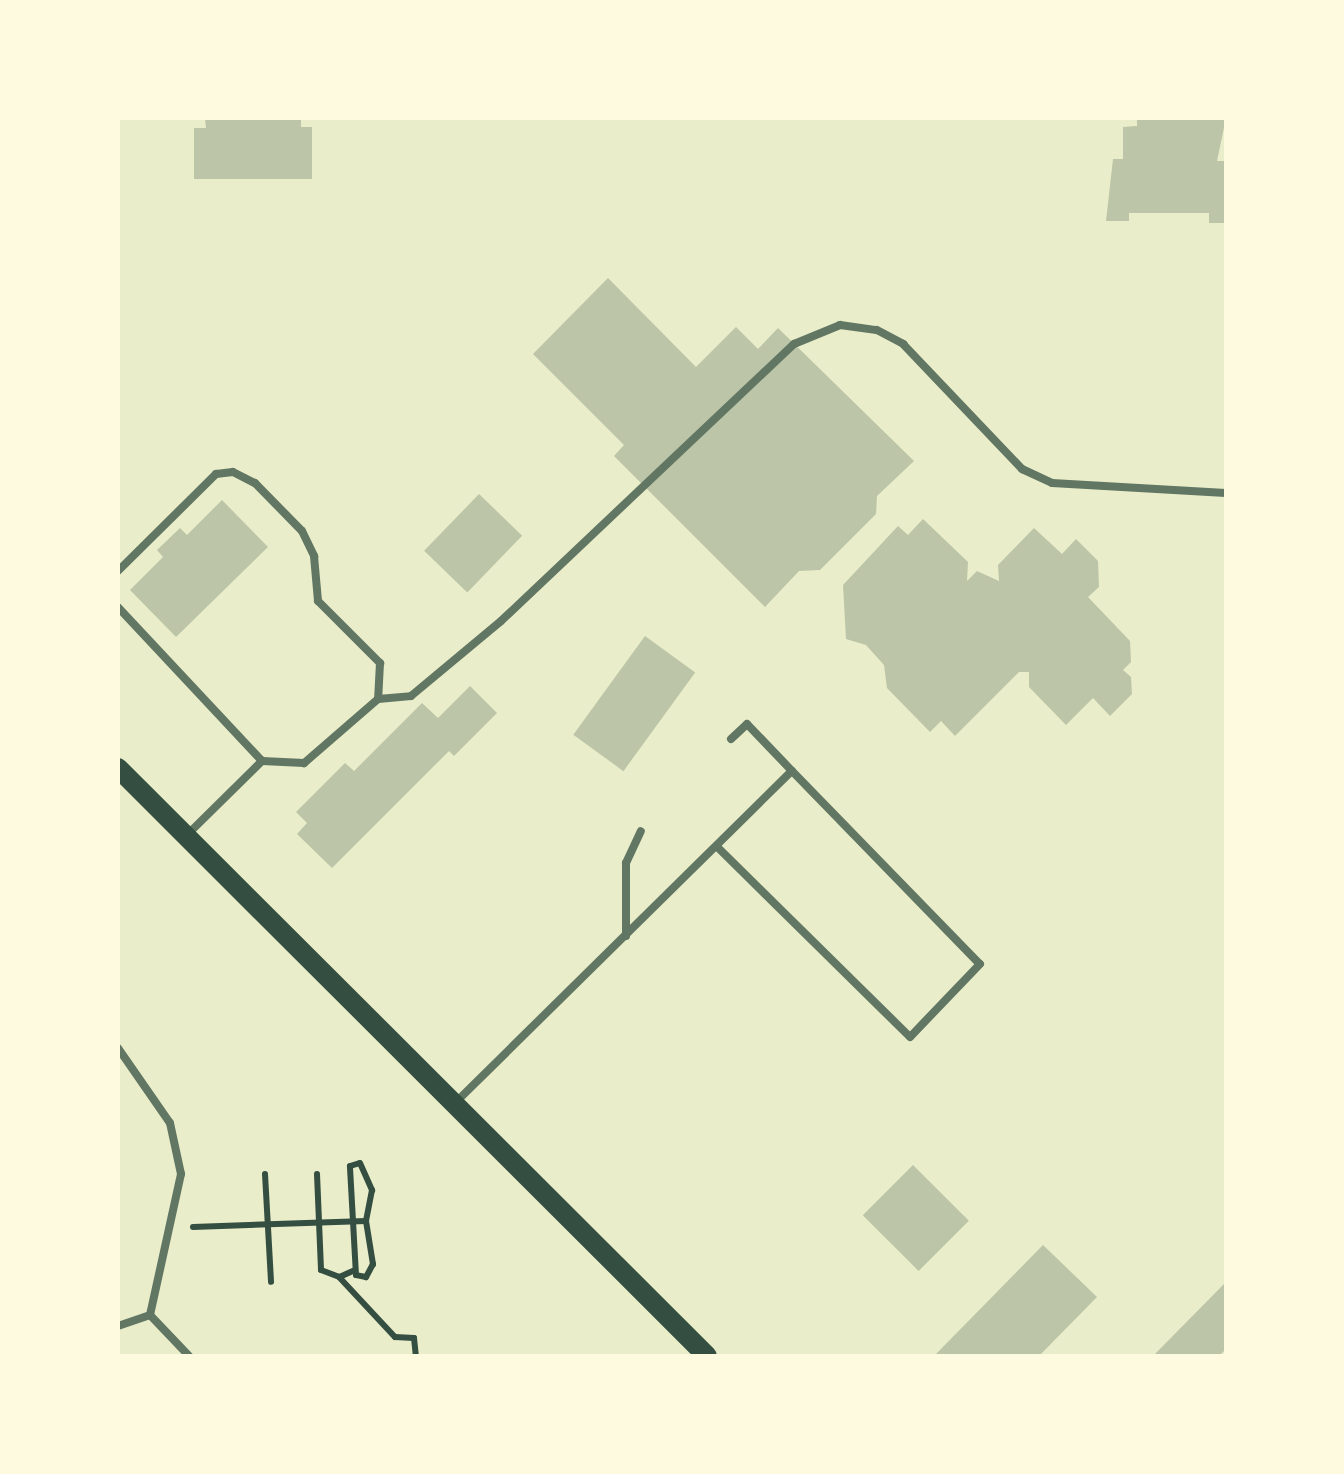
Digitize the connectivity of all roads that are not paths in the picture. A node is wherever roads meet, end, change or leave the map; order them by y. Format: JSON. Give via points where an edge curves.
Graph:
{"nodes":[{"id":1,"x":1226,"y":493,"type":"edge"},
{"id":2,"x":118,"y":571,"type":"edge"},
{"id":3,"x":118,"y":606,"type":"edge"},
{"id":4,"x":378,"y":699,"type":"junction"},
{"id":5,"x":732,"y":739,"type":"dead end"},
{"id":6,"x":262,"y":761,"type":"junction"},
{"id":7,"x":118,"y":768,"type":"edge"},
{"id":8,"x":792,"y":771,"type":"junction"},
{"id":9,"x":641,"y":831,"type":"dead end"},
{"id":10,"x":186,"y":836,"type":"junction"},
{"id":11,"x":716,"y":846,"type":"junction"},
{"id":12,"x":626,"y":936,"type":"junction"},
{"id":13,"x":118,"y":1048,"type":"edge"},
{"id":14,"x":455,"y":1102,"type":"junction"},
{"id":15,"x":150,"y":1315,"type":"junction"},
{"id":16,"x":118,"y":1326,"type":"edge"},
{"id":17,"x":189,"y":1356,"type":"edge"},
{"id":18,"x":707,"y":1356,"type":"edge"}],
"edges":[{"from":1,"to":4,"type":"lane","via":[[1052,483],[1022,469],[903,344],[877,330],[840,324],[804,336],[412,696]]},
{"from":2,"to":4,"type":"lane","via":[[216,474],[233,472],[255,483],[302,531],[314,556],[318,601],[380,663]]},
{"from":3,"to":6,"type":"lane"},
{"from":4,"to":6,"type":"lane","via":[[304,763]]},
{"from":5,"to":8,"type":"lane","via":[[747,724]]},
{"from":6,"to":10,"type":"lane"},
{"from":7,"to":10,"type":"main road"},
{"from":8,"to":11,"type":"lane"},
{"from":8,"to":11,"type":"lane","via":[[980,964],[910,1037]]},
{"from":9,"to":12,"type":"lane","via":[[626,863]]},
{"from":10,"to":14,"type":"main road"},
{"from":11,"to":12,"type":"lane"},
{"from":12,"to":14,"type":"lane"},
{"from":13,"to":15,"type":"lane","via":[[170,1122],[181,1174]]},
{"from":14,"to":18,"type":"main road"},
{"from":15,"to":16,"type":"lane"},
{"from":15,"to":17,"type":"lane"}]}
